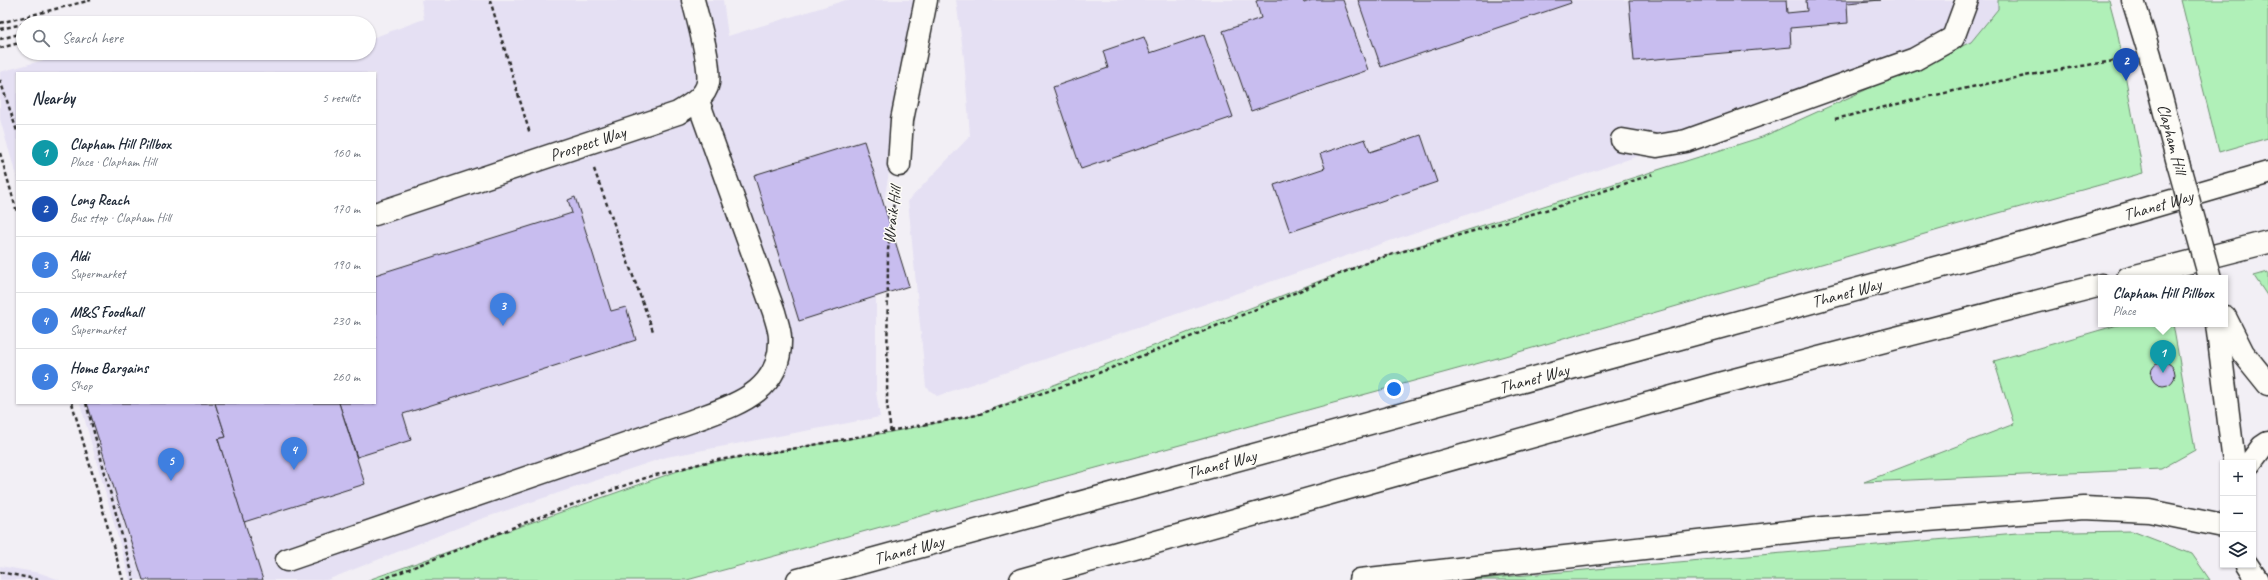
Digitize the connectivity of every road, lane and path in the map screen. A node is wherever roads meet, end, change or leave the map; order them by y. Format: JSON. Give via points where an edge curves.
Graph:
{"nodes":[{"id":1,"x":90,"y":0,"type":"edge"},
{"id":2,"x":490,"y":0,"type":"edge"},
{"id":3,"x":693,"y":0,"type":"edge"},
{"id":4,"x":926,"y":0,"type":"edge"},
{"id":5,"x":1967,"y":0,"type":"edge"},
{"id":6,"x":2133,"y":0,"type":"edge"},
{"id":7,"x":26,"y":16,"type":"edge"},
{"id":8,"x":16,"y":19,"type":"edge"},
{"id":9,"x":0,"y":23,"type":"edge"},
{"id":10,"x":16,"y":26,"type":"edge"},
{"id":11,"x":0,"y":29,"type":"edge"},
{"id":12,"x":16,"y":35,"type":"edge"},
{"id":13,"x":0,"y":39,"type":"edge"},
{"id":14,"x":16,"y":44,"type":"edge"},
{"id":15,"x":0,"y":48,"type":"edge"},
{"id":16,"x":2150,"y":56,"type":"junction"},
{"id":17,"x":0,"y":80,"type":"edge"},
{"id":18,"x":698,"y":100,"type":"junction"},
{"id":19,"x":1831,"y":120,"type":"dead end"},
{"id":20,"x":16,"y":127,"type":"edge"},
{"id":21,"x":1622,"y":140,"type":"dead end"},
{"id":22,"x":0,"y":153,"type":"edge"},
{"id":23,"x":538,"y":160,"type":"junction"},
{"id":24,"x":593,"y":166,"type":"dead end"},
{"id":25,"x":899,"y":166,"type":"joint"},
{"id":26,"x":1659,"y":172,"type":"dead end"},
{"id":27,"x":2268,"y":173,"type":"edge"},
{"id":28,"x":16,"y":209,"type":"edge"},
{"id":29,"x":376,"y":214,"type":"edge"},
{"id":30,"x":2268,"y":242,"type":"edge"},
{"id":31,"x":2140,"y":275,"type":"edge"},
{"id":32,"x":2209,"y":275,"type":"edge"},
{"id":33,"x":2098,"y":286,"type":"edge"},
{"id":34,"x":2228,"y":324,"type":"edge"},
{"id":35,"x":2217,"y":327,"type":"edge"},
{"id":36,"x":653,"y":331,"type":"dead end"},
{"id":37,"x":2268,"y":384,"type":"edge"},
{"id":38,"x":72,"y":404,"type":"edge"},
{"id":39,"x":86,"y":404,"type":"edge"},
{"id":40,"x":890,"y":432,"type":"junction"},
{"id":41,"x":2268,"y":443,"type":"edge"},
{"id":42,"x":2234,"y":460,"type":"edge"},
{"id":43,"x":2252,"y":460,"type":"edge"},
{"id":44,"x":2220,"y":525,"type":"edge"},
{"id":45,"x":286,"y":560,"type":"dead end"},
{"id":46,"x":2249,"y":568,"type":"edge"},
{"id":47,"x":0,"y":572,"type":"edge"},
{"id":48,"x":40,"y":580,"type":"edge"},
{"id":49,"x":123,"y":580,"type":"edge"},
{"id":50,"x":134,"y":580,"type":"edge"},
{"id":51,"x":381,"y":580,"type":"edge"},
{"id":52,"x":798,"y":580,"type":"edge"},
{"id":53,"x":1021,"y":580,"type":"edge"},
{"id":54,"x":1360,"y":580,"type":"edge"},
{"id":55,"x":2257,"y":580,"type":"edge"}],
"edges":[{"from":1,"to":7,"type":"path"},
{"from":2,"to":23,"type":"path"},
{"from":3,"to":18,"type":"main road","name":"Prospect Way","via":[[702,31],[708,83]]},
{"from":4,"to":25,"type":"main road","name":"Wraik Hill","via":[[902,120]]},
{"from":5,"to":21,"type":"main road","via":[[1953,38],[1915,59],[1686,141],[1657,146]]},
{"from":6,"to":16,"type":"main road","name":"Clapham Hill"},
{"from":8,"to":9,"type":"path"},
{"from":10,"to":11,"type":"path"},
{"from":12,"to":13,"type":"path"},
{"from":14,"to":15,"type":"path"},
{"from":16,"to":19,"type":"path","via":[[2059,69],[1947,92]]},
{"from":16,"to":32,"type":"main road","name":"Clapham Hill","bridge":true},
{"from":17,"to":20,"type":"path"},
{"from":18,"to":23,"type":"main road","name":"Prospect Way","via":[[678,113]]},
{"from":18,"to":45,"type":"main road","via":[[774,312],[780,337],[779,360],[772,376],[760,390],[730,407],[692,421]]},
{"from":22,"to":28,"type":"path"},
{"from":23,"to":29,"type":"main road","name":"Prospect Way"},
{"from":24,"to":36,"type":"path"},
{"from":25,"to":40,"type":"path","name":"Wraik Hill","via":[[888,250],[887,404]]},
{"from":26,"to":40,"type":"path","via":[[1563,205],[1373,260],[1078,381],[977,415]]},
{"from":27,"to":52,"type":"main road","name":"Thanet Way","via":[[2041,239]]},
{"from":30,"to":31,"type":"main road"},
{"from":33,"to":53,"type":"main road","via":[[1722,383]]},
{"from":34,"to":37,"type":"main road","via":[[2242,353]]},
{"from":35,"to":42,"type":"main road"},
{"from":38,"to":49,"type":"path"},
{"from":39,"to":50,"type":"path"},
{"from":40,"to":51,"type":"path","via":[[711,461],[648,477]]},
{"from":41,"to":43,"type":"main road"},
{"from":44,"to":54,"type":"main road","via":[[2149,511],[2084,508],[1823,528]]},
{"from":46,"to":55,"type":"main road"},
{"from":47,"to":48,"type":"path"}]}
